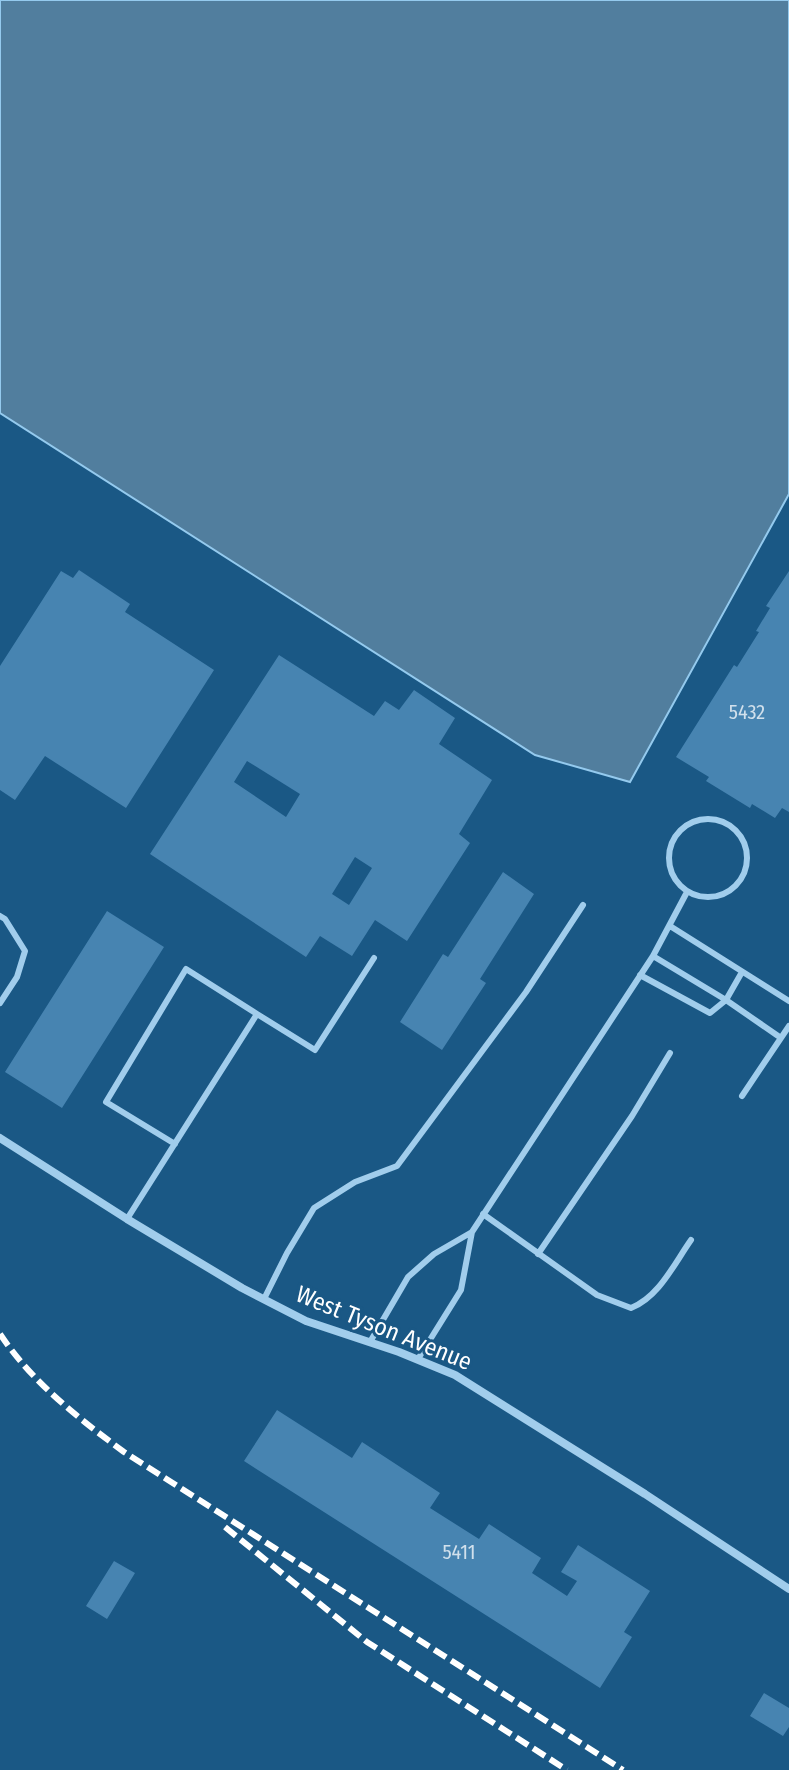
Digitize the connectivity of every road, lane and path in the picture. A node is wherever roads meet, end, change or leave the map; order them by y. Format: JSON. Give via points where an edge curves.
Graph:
{"nodes":[{"id":1,"x":687,"y":892,"type":"junction"},
{"id":2,"x":583,"y":905,"type":"dead end"},
{"id":3,"x":0,"y":916,"type":"edge"},
{"id":4,"x":670,"y":926,"type":"junction"},
{"id":5,"x":653,"y":956,"type":"junction"},
{"id":6,"x":374,"y":958,"type":"dead end"},
{"id":7,"x":742,"y":972,"type":"junction"},
{"id":8,"x":640,"y":975,"type":"junction"},
{"id":9,"x":726,"y":1000,"type":"junction"},
{"id":10,"x":789,"y":1001,"type":"edge"},
{"id":11,"x":0,"y":1003,"type":"edge"},
{"id":12,"x":257,"y":1014,"type":"junction"},
{"id":13,"x":789,"y":1026,"type":"edge"},
{"id":14,"x":781,"y":1038,"type":"junction"},
{"id":15,"x":670,"y":1053,"type":"dead end"},
{"id":16,"x":742,"y":1096,"type":"dead end"},
{"id":17,"x":0,"y":1138,"type":"edge"},
{"id":18,"x":175,"y":1144,"type":"junction"},
{"id":19,"x":483,"y":1214,"type":"junction"},
{"id":20,"x":127,"y":1219,"type":"junction"},
{"id":21,"x":472,"y":1232,"type":"junction"},
{"id":22,"x":691,"y":1240,"type":"dead end"},
{"id":23,"x":538,"y":1254,"type":"junction"},
{"id":24,"x":264,"y":1299,"type":"junction"},
{"id":25,"x":370,"y":1342,"type":"junction"},
{"id":26,"x":418,"y":1359,"type":"junction"},
{"id":27,"x":789,"y":1589,"type":"edge"}],
"edges":[{"from":1,"to":1,"type":"lane","via":[[712,898],[743,878],[744,840],[725,822],[686,825],[670,845],[671,871]]},
{"from":1,"to":4,"type":"lane"},
{"from":2,"to":24,"type":"lane","via":[[526,992],[397,1166],[355,1182],[314,1208]]},
{"from":3,"to":11,"type":"lane","via":[[25,951],[17,977]]},
{"from":4,"to":5,"type":"lane"},
{"from":4,"to":7,"type":"lane"},
{"from":5,"to":8,"type":"lane"},
{"from":5,"to":9,"type":"lane"},
{"from":6,"to":12,"type":"lane","via":[[315,1050]]},
{"from":7,"to":9,"type":"lane"},
{"from":7,"to":10,"type":"lane"},
{"from":8,"to":9,"type":"lane","via":[[710,1013]]},
{"from":8,"to":19,"type":"lane"},
{"from":9,"to":14,"type":"lane"},
{"from":12,"to":18,"type":"lane"},
{"from":12,"to":18,"type":"lane","via":[[186,969],[106,1102]]},
{"from":13,"to":14,"type":"lane"},
{"from":14,"to":16,"type":"lane"},
{"from":15,"to":23,"type":"lane"},
{"from":17,"to":20,"type":"street","name":"West Tyson Avenue"},
{"from":18,"to":20,"type":"lane"},
{"from":19,"to":21,"type":"lane"},
{"from":19,"to":23,"type":"lane"},
{"from":20,"to":24,"type":"street","name":"West Tyson Avenue"},
{"from":21,"to":25,"type":"lane","via":[[408,1277]]},
{"from":21,"to":26,"type":"lane","via":[[461,1290]]},
{"from":22,"to":23,"type":"lane","via":[[660,1286],[631,1308],[597,1295]]},
{"from":24,"to":25,"type":"street","name":"West Tyson Avenue","via":[[306,1321]]},
{"from":25,"to":26,"type":"street","name":"West Tyson Avenue"},
{"from":26,"to":27,"type":"street","name":"West Tyson Avenue","via":[[466,1381]]}]}
